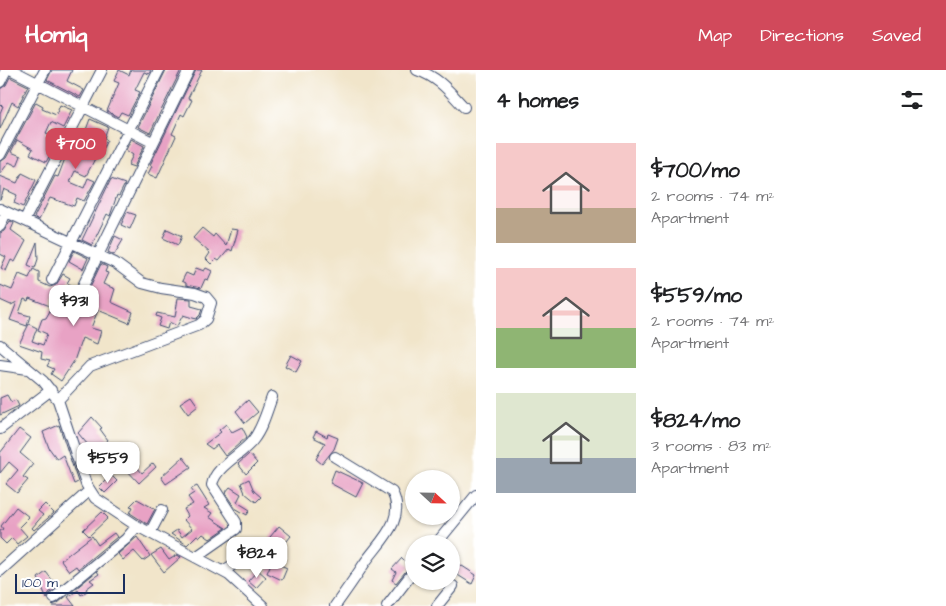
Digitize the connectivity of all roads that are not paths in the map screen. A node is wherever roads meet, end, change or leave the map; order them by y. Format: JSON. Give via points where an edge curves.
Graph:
{"nodes":[{"id":1,"x":6,"y":70,"type":"edge"},
{"id":2,"x":12,"y":70,"type":"edge"},
{"id":3,"x":45,"y":70,"type":"edge"},
{"id":4,"x":102,"y":70,"type":"edge"},
{"id":5,"x":159,"y":70,"type":"edge"},
{"id":6,"x":188,"y":70,"type":"edge"},
{"id":7,"x":417,"y":70,"type":"edge"},
{"id":8,"x":0,"y":82,"type":"edge"},
{"id":9,"x":38,"y":84,"type":"junction"},
{"id":10,"x":83,"y":107,"type":"junction"},
{"id":11,"x":464,"y":107,"type":"dead end"},
{"id":12,"x":127,"y":130,"type":"junction"},
{"id":13,"x":152,"y":142,"type":"junction"},
{"id":14,"x":0,"y":155,"type":"edge"},
{"id":15,"x":3,"y":211,"type":"edge"},
{"id":16,"x":25,"y":219,"type":"junction"},
{"id":17,"x":0,"y":226,"type":"edge"},
{"id":18,"x":71,"y":242,"type":"junction"},
{"id":19,"x":98,"y":254,"type":"junction"},
{"id":20,"x":52,"y":280,"type":"dead end"},
{"id":21,"x":78,"y":296,"type":"dead end"},
{"id":22,"x":0,"y":345,"type":"edge"},
{"id":23,"x":0,"y":365,"type":"edge"},
{"id":24,"x":28,"y":369,"type":"junction"},
{"id":25,"x":51,"y":390,"type":"junction"},
{"id":26,"x":272,"y":398,"type":"dead end"},
{"id":27,"x":58,"y":400,"type":"junction"},
{"id":28,"x":0,"y":429,"type":"edge"},
{"id":29,"x":335,"y":457,"type":"dead end"},
{"id":30,"x":89,"y":491,"type":"junction"},
{"id":31,"x":476,"y":495,"type":"edge"},
{"id":32,"x":162,"y":510,"type":"dead end"},
{"id":33,"x":137,"y":526,"type":"junction"},
{"id":34,"x":150,"y":534,"type":"junction"},
{"id":35,"x":443,"y":535,"type":"edge"},
{"id":36,"x":260,"y":548,"type":"dead end"},
{"id":37,"x":196,"y":557,"type":"junction"},
{"id":38,"x":0,"y":571,"type":"edge"},
{"id":39,"x":222,"y":571,"type":"junction"},
{"id":40,"x":405,"y":583,"type":"edge"},
{"id":41,"x":450,"y":590,"type":"edge"},
{"id":42,"x":54,"y":598,"type":"dead end"},
{"id":43,"x":261,"y":605,"type":"edge"},
{"id":44,"x":336,"y":606,"type":"edge"},
{"id":45,"x":387,"y":606,"type":"edge"},
{"id":46,"x":437,"y":606,"type":"edge"}],
"edges":[{"from":1,"to":8,"type":"street"},
{"from":2,"to":9,"type":"street"},
{"from":3,"to":9,"type":"street"},
{"from":4,"to":10,"type":"street"},
{"from":5,"to":12,"type":"street"},
{"from":6,"to":13,"type":"street"},
{"from":7,"to":11,"type":"street","via":[[441,82]]},
{"from":9,"to":10,"type":"street"},
{"from":9,"to":14,"type":"street"},
{"from":10,"to":12,"type":"street"},
{"from":10,"to":16,"type":"street"},
{"from":12,"to":13,"type":"street"},
{"from":12,"to":18,"type":"street"},
{"from":13,"to":19,"type":"street"},
{"from":15,"to":16,"type":"street"},
{"from":15,"to":17,"type":"street"},
{"from":16,"to":18,"type":"street"},
{"from":18,"to":19,"type":"street"},
{"from":18,"to":20,"type":"street"},
{"from":19,"to":21,"type":"street"},
{"from":19,"to":27,"type":"street","via":[[142,282],[206,297],[211,303],[210,310],[199,325],[90,366]]},
{"from":22,"to":24,"type":"street"},
{"from":23,"to":24,"type":"street"},
{"from":24,"to":25,"type":"street"},
{"from":25,"to":27,"type":"street"},
{"from":25,"to":28,"type":"street"},
{"from":26,"to":37,"type":"street","via":[[255,439],[213,480],[212,485],[236,522],[236,529]]},
{"from":27,"to":30,"type":"street"},
{"from":29,"to":44,"type":"street","via":[[392,492],[396,501],[390,531]]},
{"from":30,"to":33,"type":"street","via":[[109,509]]},
{"from":30,"to":38,"type":"street"},
{"from":31,"to":35,"type":"street"},
{"from":32,"to":34,"type":"street"},
{"from":33,"to":34,"type":"street"},
{"from":33,"to":42,"type":"street","via":[[110,553]]},
{"from":34,"to":37,"type":"street"},
{"from":36,"to":39,"type":"street"},
{"from":37,"to":39,"type":"street"},
{"from":39,"to":43,"type":"street","via":[[238,581]]},
{"from":40,"to":45,"type":"street"},
{"from":41,"to":46,"type":"street"}]}
